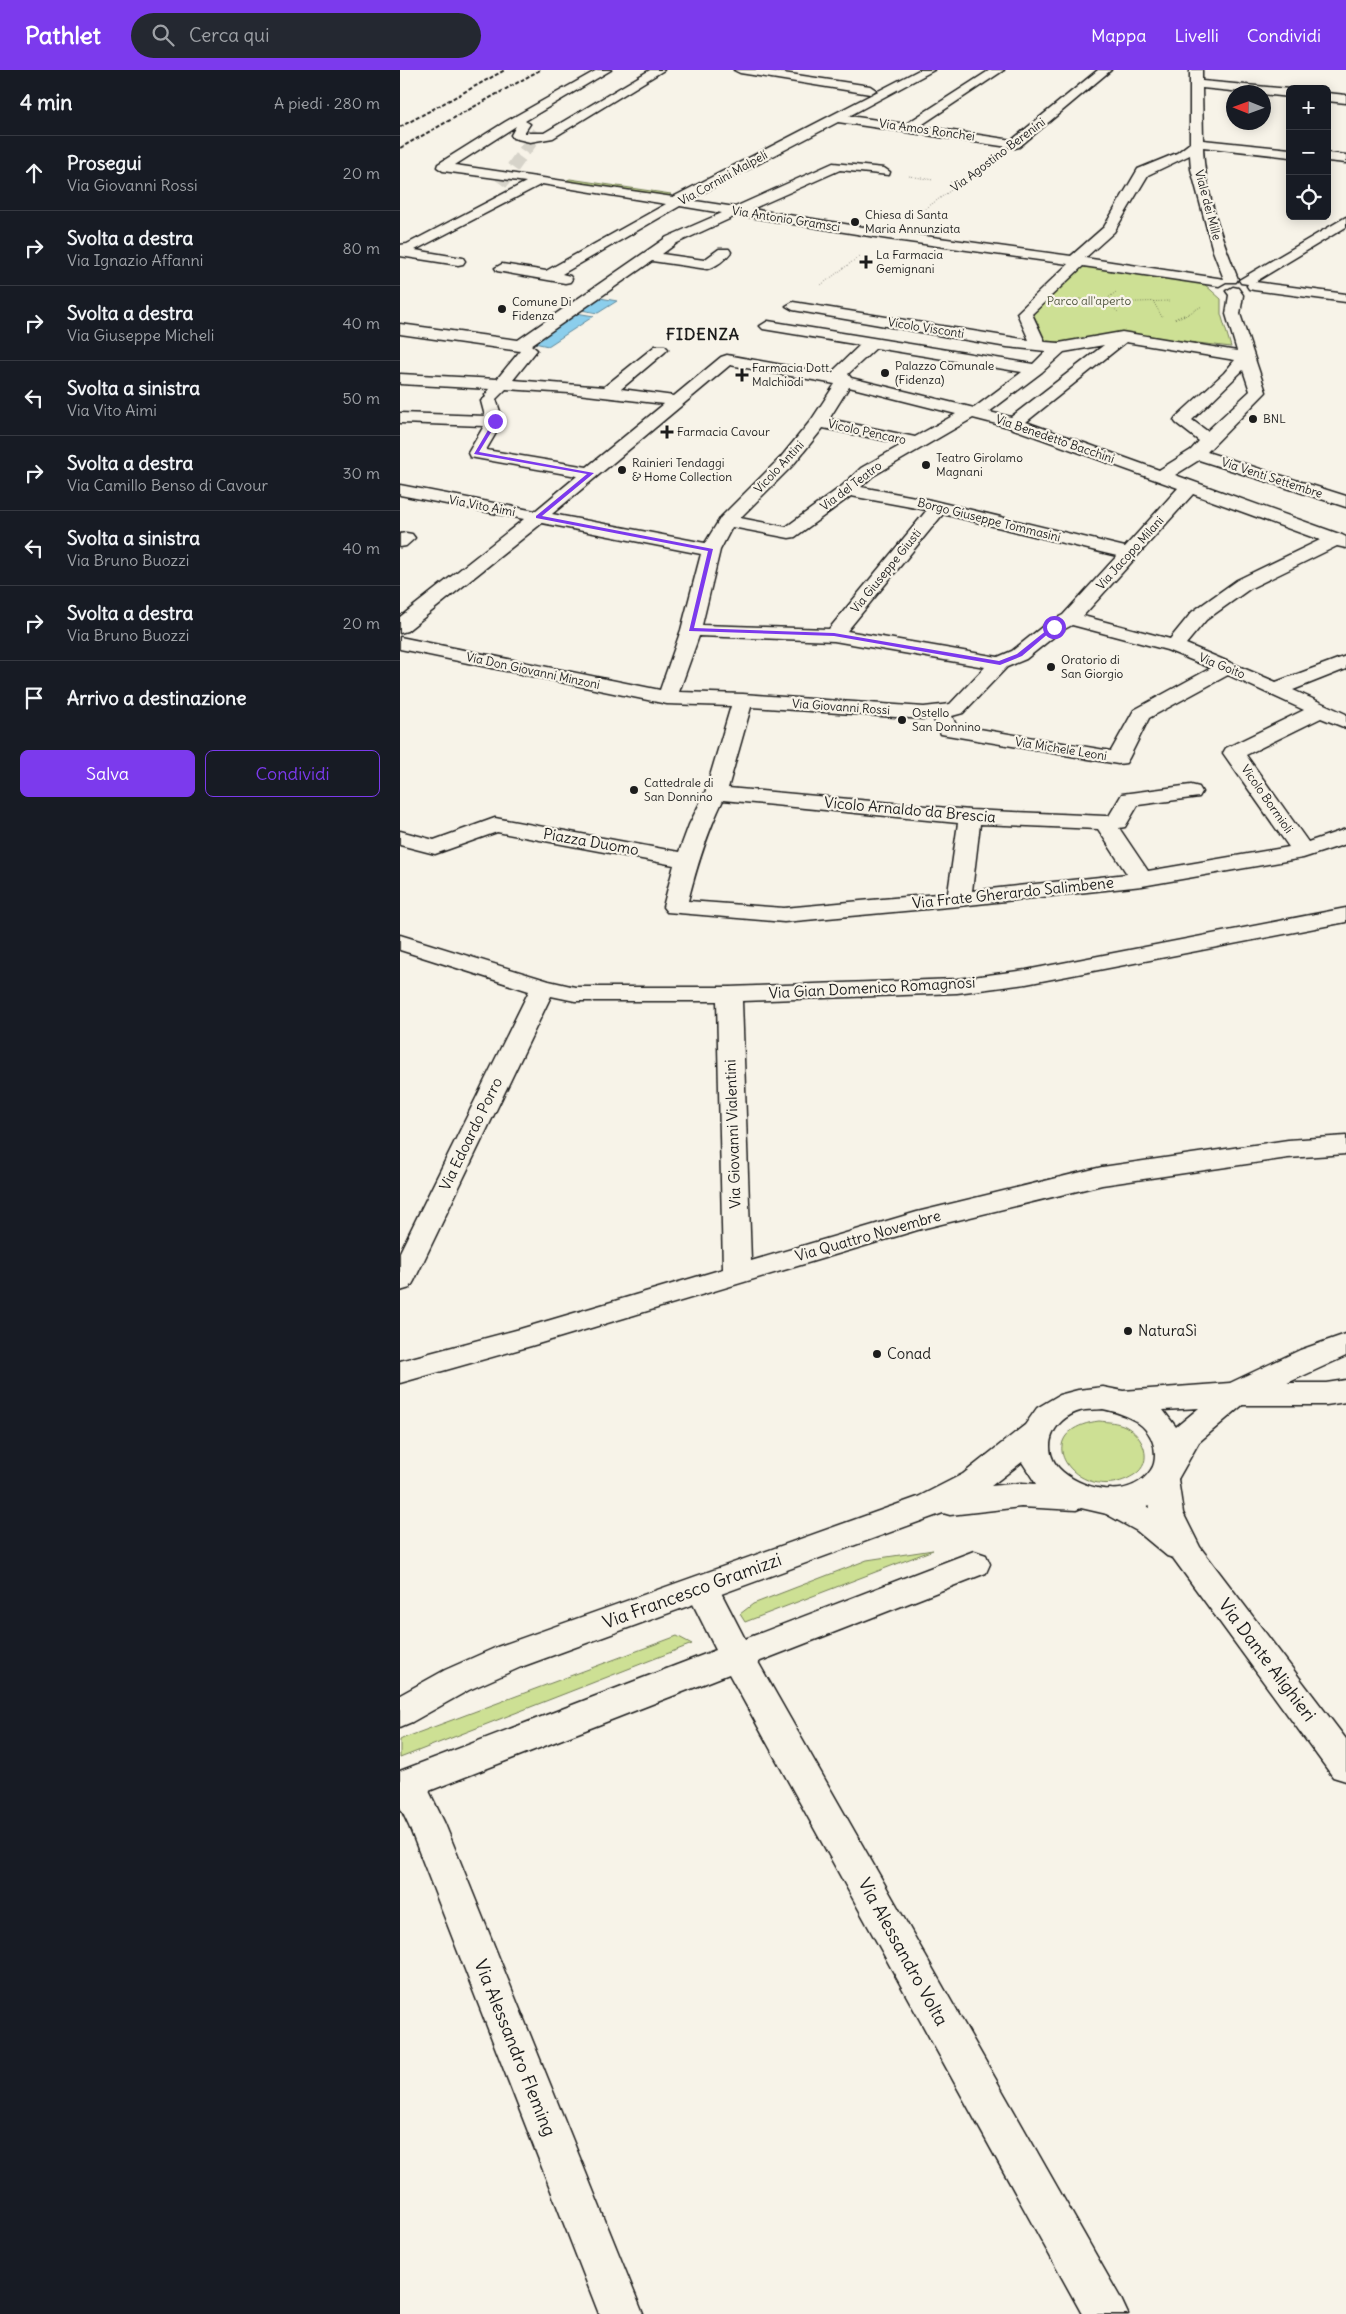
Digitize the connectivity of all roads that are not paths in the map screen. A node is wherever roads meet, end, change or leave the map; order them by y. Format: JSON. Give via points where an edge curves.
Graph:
{"nodes":[{"id":1,"x":606,"y":70,"type":"edge"},
{"id":2,"x":638,"y":70,"type":"edge"},
{"id":3,"x":658,"y":70,"type":"edge"},
{"id":4,"x":740,"y":70,"type":"edge"},
{"id":5,"x":928,"y":70,"type":"edge"},
{"id":6,"x":998,"y":70,"type":"edge"},
{"id":7,"x":1105,"y":70,"type":"edge"},
{"id":8,"x":1196,"y":70,"type":"edge"},
{"id":9,"x":1197,"y":84,"type":"junction"},
{"id":10,"x":870,"y":90,"type":"dead end"},
{"id":11,"x":1286,"y":93,"type":"edge"},
{"id":12,"x":1331,"y":97,"type":"edge"},
{"id":13,"x":1346,"y":99,"type":"edge"},
{"id":14,"x":838,"y":118,"type":"junction"},
{"id":15,"x":516,"y":124,"type":"junction"},
{"id":16,"x":909,"y":128,"type":"junction"},
{"id":17,"x":538,"y":132,"type":"tunnel mouth"},
{"id":18,"x":1198,"y":143,"type":"junction"},
{"id":19,"x":1016,"y":144,"type":"joint"},
{"id":20,"x":1286,"y":153,"type":"edge"},
{"id":21,"x":1331,"y":157,"type":"edge"},
{"id":22,"x":1346,"y":159,"type":"edge"},
{"id":23,"x":1166,"y":164,"type":"junction"},
{"id":24,"x":1197,"y":169,"type":"junction"},
{"id":25,"x":884,"y":172,"type":"dead end"},
{"id":26,"x":540,"y":180,"type":"junction"},
{"id":27,"x":501,"y":184,"type":"tunnel mouth"},
{"id":28,"x":674,"y":202,"type":"junction"},
{"id":29,"x":733,"y":211,"type":"junction"},
{"id":30,"x":1346,"y":221,"type":"edge"},
{"id":31,"x":400,"y":242,"type":"edge"},
{"id":32,"x":400,"y":250,"type":"edge"},
{"id":33,"x":724,"y":252,"type":"dead end"},
{"id":34,"x":650,"y":256,"type":"junction"},
{"id":35,"x":458,"y":261,"type":"dead end"},
{"id":36,"x":1076,"y":261,"type":"junction"},
{"id":37,"x":502,"y":268,"type":"dead end"},
{"id":38,"x":548,"y":276,"type":"junction"},
{"id":39,"x":1250,"y":283,"type":"junction"},
{"id":40,"x":1228,"y":284,"type":"junction"},
{"id":41,"x":609,"y":286,"type":"junction"},
{"id":42,"x":1346,"y":298,"type":"edge"},
{"id":43,"x":793,"y":306,"type":"dead end"},
{"id":44,"x":768,"y":326,"type":"dead end"},
{"id":45,"x":400,"y":329,"type":"edge"},
{"id":46,"x":1122,"y":337,"type":"junction"},
{"id":47,"x":872,"y":343,"type":"junction"},
{"id":48,"x":520,"y":345,"type":"junction"},
{"id":49,"x":1040,"y":345,"type":"junction"},
{"id":50,"x":1060,"y":348,"type":"junction"},
{"id":51,"x":660,"y":349,"type":"dead end"},
{"id":52,"x":1246,"y":357,"type":"junction"},
{"id":53,"x":1036,"y":368,"type":"junction"},
{"id":54,"x":400,"y":379,"type":"edge"},
{"id":55,"x":845,"y":381,"type":"junction"},
{"id":56,"x":502,"y":384,"type":"junction"},
{"id":57,"x":608,"y":392,"type":"junction"},
{"id":58,"x":469,"y":400,"type":"dead end"},
{"id":59,"x":489,"y":401,"type":"junction"},
{"id":60,"x":676,"y":401,"type":"junction"},
{"id":61,"x":974,"y":413,"type":"junction"},
{"id":62,"x":400,"y":418,"type":"edge"},
{"id":63,"x":495,"y":421,"type":"junction"},
{"id":64,"x":818,"y":422,"type":"junction"},
{"id":65,"x":1014,"y":423,"type":"junction"},
{"id":66,"x":1208,"y":440,"type":"junction"},
{"id":67,"x":915,"y":442,"type":"junction"},
{"id":68,"x":1197,"y":454,"type":"junction"},
{"id":69,"x":591,"y":473,"type":"junction"},
{"id":70,"x":1161,"y":476,"type":"junction"},
{"id":71,"x":1190,"y":486,"type":"junction"},
{"id":72,"x":400,"y":490,"type":"edge"},
{"id":73,"x":848,"y":490,"type":"junction"},
{"id":74,"x":1346,"y":502,"type":"edge"},
{"id":75,"x":939,"y":507,"type":"junction"},
{"id":76,"x":538,"y":517,"type":"junction"},
{"id":77,"x":727,"y":521,"type":"junction"},
{"id":78,"x":1341,"y":541,"type":"edge"},
{"id":79,"x":711,"y":550,"type":"junction"},
{"id":80,"x":1130,"y":554,"type":"junction"},
{"id":81,"x":1070,"y":619,"type":"junction"},
{"id":82,"x":400,"y":627,"type":"edge"},
{"id":83,"x":691,"y":630,"type":"junction"},
{"id":84,"x":834,"y":635,"type":"junction"},
{"id":85,"x":400,"y":644,"type":"edge"},
{"id":86,"x":1174,"y":646,"type":"junction"},
{"id":87,"x":1346,"y":662,"type":"edge"},
{"id":88,"x":1000,"y":663,"type":"junction"},
{"id":89,"x":1227,"y":667,"type":"junction"},
{"id":90,"x":1276,"y":688,"type":"junction"},
{"id":91,"x":667,"y":698,"type":"junction"},
{"id":92,"x":743,"y":700,"type":"junction"},
{"id":93,"x":1321,"y":710,"type":"junction"},
{"id":94,"x":944,"y":721,"type":"junction"},
{"id":95,"x":1346,"y":722,"type":"edge"},
{"id":96,"x":1192,"y":792,"type":"dead end"},
{"id":97,"x":716,"y":793,"type":"junction"},
{"id":98,"x":970,"y":817,"type":"junction"},
{"id":99,"x":1105,"y":823,"type":"junction"},
{"id":100,"x":1346,"y":836,"type":"edge"},
{"id":101,"x":400,"y":838,"type":"edge"},
{"id":102,"x":1303,"y":851,"type":"junction"},
{"id":103,"x":687,"y":860,"type":"junction"},
{"id":104,"x":1142,"y":879,"type":"junction"},
{"id":105,"x":959,"y":899,"type":"junction"},
{"id":106,"x":1346,"y":914,"type":"edge"},
{"id":107,"x":400,"y":942,"type":"edge"},
{"id":108,"x":542,"y":987,"type":"junction"},
{"id":109,"x":729,"y":994,"type":"junction"},
{"id":110,"x":1346,"y":1145,"type":"edge"},
{"id":111,"x":737,"y":1274,"type":"junction"},
{"id":112,"x":400,"y":1281,"type":"edge"},
{"id":113,"x":1346,"y":1344,"type":"edge"},
{"id":114,"x":400,"y":1372,"type":"edge"},
{"id":115,"x":1346,"y":1392,"type":"edge"},
{"id":116,"x":1235,"y":1394,"type":"junction"},
{"id":117,"x":1124,"y":1402,"type":"junction"},
{"id":118,"x":1035,"y":1433,"type":"junction"},
{"id":119,"x":1166,"y":1473,"type":"junction"},
{"id":120,"x":1099,"y":1500,"type":"junction"},
{"id":121,"x":929,"y":1506,"type":"junction"},
{"id":122,"x":1188,"y":1555,"type":"junction"},
{"id":123,"x":974,"y":1564,"type":"dead end"},
{"id":124,"x":702,"y":1588,"type":"junction"},
{"id":125,"x":736,"y":1654,"type":"junction"},
{"id":126,"x":457,"y":1680,"type":"junction"},
{"id":127,"x":400,"y":1695,"type":"edge"},
{"id":128,"x":400,"y":1712,"type":"edge"},
{"id":129,"x":1346,"y":1766,"type":"edge"},
{"id":130,"x":403,"y":1785,"type":"edge"},
{"id":131,"x":621,"y":2314,"type":"edge"},
{"id":132,"x":1106,"y":2314,"type":"edge"}],
"edges":[{"from":1,"to":15,"type":"street","via":[[594,81]]},
{"from":2,"to":17,"type":"street","via":[[565,111]]},
{"from":3,"to":15,"type":"street","via":[[565,124],[553,135],[536,138],[516,135]]},
{"from":4,"to":10,"type":"street"},
{"from":5,"to":14,"type":"street","name":"Via Cornini Malpeli"},
{"from":6,"to":16,"type":"street"},
{"from":7,"to":19,"type":"street","name":"Via Agostino Berenini"},
{"from":8,"to":9,"type":"street","name":"Viale dei Mille"},
{"from":9,"to":11,"type":"street"},
{"from":9,"to":18,"type":"street","name":"Viale dei Mille"},
{"from":12,"to":13,"type":"street"},
{"from":14,"to":16,"type":"street","name":"Via Amos Ronchei"},
{"from":14,"to":28,"type":"street","name":"Via Cornini Malpeli"},
{"from":15,"to":26,"type":"street","name":"Via Antonio Gramsci","via":[[443,167]]},
{"from":16,"to":19,"type":"street","name":"Via Amos Ronchei"},
{"from":18,"to":20,"type":"street"},
{"from":18,"to":23,"type":"street"},
{"from":18,"to":24,"type":"street","name":"Viale dei Mille"},
{"from":21,"to":22,"type":"street"},
{"from":23,"to":24,"type":"street"},
{"from":23,"to":36,"type":"street","via":[[1143,172],[1109,229]]},
{"from":24,"to":40,"type":"street","name":"Viale dei Mille"},
{"from":25,"to":29,"type":"street","via":[[838,166]]},
{"from":26,"to":28,"type":"street","name":"Via Antonio Gramsci"},
{"from":26,"to":32,"type":"street"},
{"from":27,"to":31,"type":"street","via":[[488,195]]},
{"from":28,"to":29,"type":"street","name":"Via Antonio Gramsci"},
{"from":28,"to":38,"type":"street","name":"Via Cornini Malpeli","via":[[674,205]]},
{"from":29,"to":34,"type":"street","via":[[672,240]]},
{"from":29,"to":36,"type":"street","name":"Via Antonio Gramsci"},
{"from":30,"to":39,"type":"street"},
{"from":32,"to":35,"type":"street"},
{"from":33,"to":34,"type":"street","via":[[707,265]]},
{"from":34,"to":41,"type":"street"},
{"from":36,"to":40,"type":"street","name":"Via Antonio Gramsci"},
{"from":36,"to":49,"type":"street","via":[[1024,313]]},
{"from":37,"to":38,"type":"street"},
{"from":38,"to":41,"type":"street"},
{"from":39,"to":40,"type":"street","via":[[1246,290]]},
{"from":39,"to":42,"type":"street"},
{"from":40,"to":52,"type":"street","name":"Viale dei Mille","via":[[1236,294],[1233,314]]},
{"from":41,"to":48,"type":"street","via":[[595,292]]},
{"from":43,"to":49,"type":"street","name":"Vicolo Visconti"},
{"from":44,"to":47,"type":"street"},
{"from":45,"to":48,"type":"street"},
{"from":46,"to":50,"type":"street"},
{"from":46,"to":52,"type":"street"},
{"from":46,"to":65,"type":"street"},
{"from":47,"to":53,"type":"street"},
{"from":47,"to":55,"type":"street","name":"Vicolo Antini","via":[[840,373]]},
{"from":48,"to":56,"type":"street","via":[[529,350]]},
{"from":49,"to":50,"type":"street","name":"Vicolo Visconti"},
{"from":50,"to":53,"type":"street","name":"Via del Teatro"},
{"from":51,"to":57,"type":"street"},
{"from":52,"to":66,"type":"street","name":"Viale dei Mille","via":[[1258,392]]},
{"from":52,"to":66,"type":"street","via":[[1182,420]]},
{"from":53,"to":61,"type":"street","name":"Via del Teatro"},
{"from":54,"to":56,"type":"street"},
{"from":55,"to":60,"type":"street","name":"Via Benedetto Bacchini","via":[[727,360]]},
{"from":55,"to":61,"type":"street","name":"Via Benedetto Bacchini"},
{"from":55,"to":64,"type":"street","name":"Vicolo Antini"},
{"from":56,"to":57,"type":"street"},
{"from":56,"to":59,"type":"street"},
{"from":57,"to":60,"type":"street"},
{"from":58,"to":59,"type":"street"},
{"from":59,"to":63,"type":"street"},
{"from":60,"to":69,"type":"street"},
{"from":61,"to":65,"type":"street","name":"Via Benedetto Bacchini"},
{"from":61,"to":67,"type":"street","name":"Via del Teatro"},
{"from":62,"to":63,"type":"street"},
{"from":63,"to":69,"type":"street","via":[[476,453]]},
{"from":64,"to":67,"type":"street","name":"Vicolo Pencaro"},
{"from":64,"to":77,"type":"street","name":"Vicolo Antini","via":[[787,461]]},
{"from":65,"to":70,"type":"street","name":"Via Benedetto Bacchini"},
{"from":66,"to":68,"type":"street"},
{"from":67,"to":73,"type":"street","name":"Via del Teatro","via":[[867,472]]},
{"from":68,"to":70,"type":"street"},
{"from":68,"to":74,"type":"street","name":"Via Venti Settembre"},
{"from":69,"to":76,"type":"street"},
{"from":70,"to":71,"type":"street","name":"Via Benedetto Bacchini"},
{"from":71,"to":78,"type":"street","name":"Via Benedetto Bacchini"},
{"from":71,"to":80,"type":"street","name":"Via Jacopo Milani"},
{"from":72,"to":76,"type":"street","name":"Via Vito Aimi"},
{"from":73,"to":75,"type":"street","name":"Borgo Giuseppe Tommasini"},
{"from":73,"to":77,"type":"street","name":"Via del Teatro","via":[[789,532]]},
{"from":75,"to":80,"type":"street","name":"Borgo Giuseppe Tommasini"},
{"from":75,"to":84,"type":"street","name":"Via Giuseppe Giusti"},
{"from":76,"to":79,"type":"street","name":"Via Vito Aimi"},
{"from":76,"to":82,"type":"street"},
{"from":77,"to":79,"type":"street","name":"Vicolo Antini"},
{"from":78,"to":86,"type":"street","via":[[1244,584],[1199,616]]},
{"from":79,"to":83,"type":"street","name":"Vicolo Antini"},
{"from":80,"to":81,"type":"street","name":"Via Jacopo Milani"},
{"from":81,"to":86,"type":"street","name":"Via Goito"},
{"from":81,"to":88,"type":"street","name":"Via Giovanni Rossi","via":[[1054,627],[1020,655]]},
{"from":83,"to":84,"type":"street"},
{"from":83,"to":91,"type":"street","name":"Vicolo Antini"},
{"from":84,"to":88,"type":"street"},
{"from":85,"to":91,"type":"street","name":"Via Don Giovanni Minzoni"},
{"from":86,"to":89,"type":"street","name":"Via Goito"},
{"from":87,"to":90,"type":"street"},
{"from":88,"to":94,"type":"street","name":"Via Giovanni Rossi"},
{"from":89,"to":90,"type":"street","name":"Via Goito"},
{"from":89,"to":94,"type":"street","name":"Via Michele Leoni","via":[[1141,714],[1118,758]]},
{"from":90,"to":93,"type":"street","name":"Via Goito"},
{"from":91,"to":92,"type":"street","name":"Via Don Giovanni Minzoni"},
{"from":92,"to":94,"type":"street","name":"Via Giovanni Rossi","via":[[924,714]]},
{"from":92,"to":97,"type":"street"},
{"from":93,"to":95,"type":"street","name":"Via Goito"},
{"from":93,"to":102,"type":"street","name":"Vicolo Bormioli","via":[[1234,752]]},
{"from":96,"to":99,"type":"street","via":[[1130,798],[1118,822]]},
{"from":97,"to":98,"type":"street","name":"Vicolo Arnaldo da Brescia"},
{"from":97,"to":103,"type":"street"},
{"from":98,"to":99,"type":"street","name":"Vicolo Arnaldo da Brescia"},
{"from":98,"to":105,"type":"street"},
{"from":99,"to":104,"type":"street"},
{"from":100,"to":102,"type":"street","name":"Via Frate Gherardo Salimbene"},
{"from":101,"to":103,"type":"street","name":"Piazza Duomo","via":[[435,847],[495,824]]},
{"from":102,"to":104,"type":"street","name":"Via Frate Gherardo Salimbene"},
{"from":103,"to":105,"type":"street","name":"Via Frate Gherardo Salimbene","via":[[675,907],[784,915]]},
{"from":104,"to":105,"type":"street","name":"Via Frate Gherardo Salimbene"},
{"from":106,"to":109,"type":"street","name":"Via Gian Domenico Romagnosi","via":[[1026,977],[957,986]]},
{"from":107,"to":108,"type":"street","name":"Via Gian Domenico Romagnosi"},
{"from":108,"to":109,"type":"street","name":"Via Gian Domenico Romagnosi","via":[[575,994]]},
{"from":108,"to":112,"type":"street","name":"Via Edoardo Porro"},
{"from":109,"to":111,"type":"street","name":"Via Giovanni Vialentini"},
{"from":110,"to":111,"type":"street","name":"Via Quattro Novembre","via":[[1288,1149],[1102,1176],[917,1221]]},
{"from":111,"to":114,"type":"street","name":"Via Quattro Novembre"},
{"from":113,"to":116,"type":"street","name":"Via Francesco Gramizzi"},
{"from":115,"to":116,"type":"street"},
{"from":116,"to":117,"type":"street","name":"Via Francesco Gramizzi"},
{"from":116,"to":119,"type":"street","name":"Via Francesco Gramizzi","via":[[1188,1434]]},
{"from":117,"to":118,"type":"street","name":"Via Francesco Gramizzi","via":[[1103,1398],[1069,1403],[1046,1417]]},
{"from":117,"to":119,"type":"street","name":"Via Francesco Gramizzi","via":[[1157,1421],[1167,1435],[1171,1451]]},
{"from":118,"to":120,"type":"street","via":[[1035,1460],[1043,1473],[1071,1494]]},
{"from":118,"to":121,"type":"street","name":"Via Francesco Gramizzi","via":[[974,1482]]},
{"from":119,"to":120,"type":"street","name":"Via Francesco Gramizzi","via":[[1140,1495]]},
{"from":119,"to":122,"type":"street","name":"Via Dante Alighieri","via":[[1167,1513]]},
{"from":120,"to":121,"type":"street","name":"Via Francesco Gramizzi","via":[[1021,1495],[983,1497]]},
{"from":120,"to":122,"type":"street","name":"Via Dante Alighieri","via":[[1148,1522]]},
{"from":121,"to":124,"type":"street","name":"Via Francesco Gramizzi"},
{"from":122,"to":129,"type":"street","name":"Via Dante Alighieri"},
{"from":123,"to":125,"type":"street"},
{"from":124,"to":125,"type":"street","name":"Via Alessandro Volta"},
{"from":124,"to":126,"type":"street","name":"Via Francesco Gramizzi","via":[[509,1657]]},
{"from":125,"to":130,"type":"street"},
{"from":125,"to":132,"type":"street","name":"Via Alessandro Volta"},
{"from":126,"to":127,"type":"street","name":"Via Francesco Gramizzi"},
{"from":126,"to":128,"type":"street","name":"Via Francesco Gramizzi"},
{"from":130,"to":131,"type":"street","name":"Via Alessandro Fleming","via":[[427,1824]]}]}
